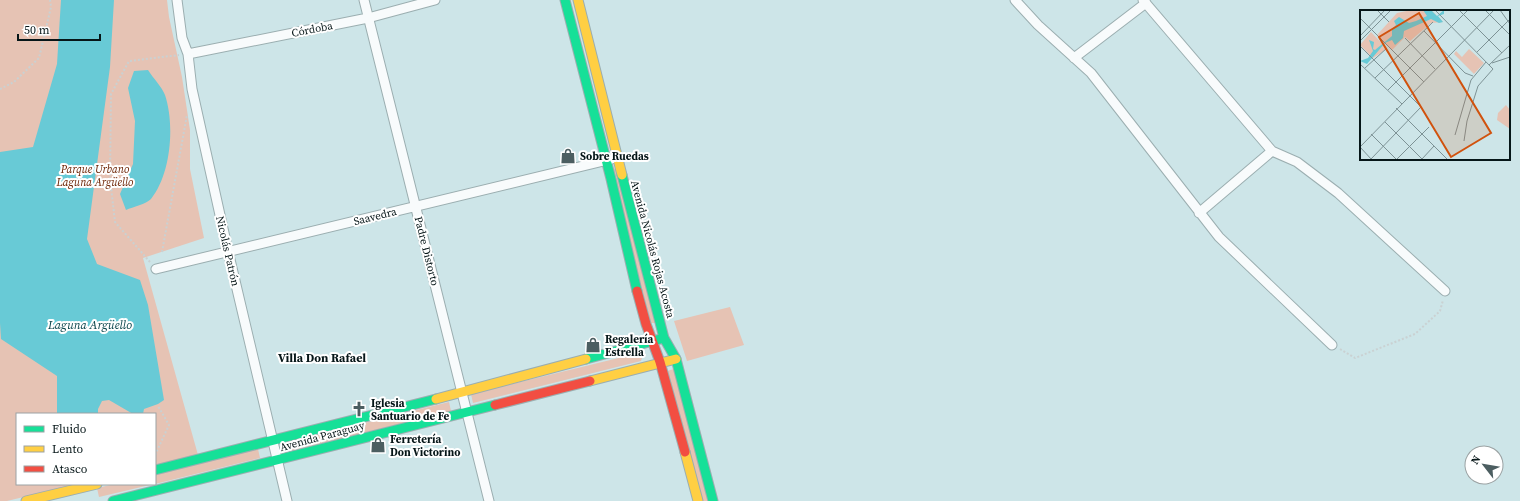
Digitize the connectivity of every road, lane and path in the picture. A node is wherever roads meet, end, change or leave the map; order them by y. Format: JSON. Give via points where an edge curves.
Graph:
{"nodes":[{"id":1,"x":50,"y":0,"type":"edge"},
{"id":2,"x":177,"y":0,"type":"edge"},
{"id":3,"x":364,"y":0,"type":"edge"},
{"id":4,"x":435,"y":0,"type":"edge"},
{"id":5,"x":565,"y":0,"type":"edge"},
{"id":6,"x":578,"y":0,"type":"edge"},
{"id":7,"x":1015,"y":0,"type":"edge"},
{"id":8,"x":1144,"y":2,"type":"edge"},
{"id":9,"x":368,"y":18,"type":"junction"},
{"id":10,"x":188,"y":54,"type":"junction"},
{"id":11,"x":1074,"y":58,"type":"junction"},
{"id":12,"x":0,"y":89,"type":"edge"},
{"id":13,"x":188,"y":110,"type":"dead end"},
{"id":14,"x":1272,"y":151,"type":"junction"},
{"id":15,"x":617,"y":158,"type":"junction"},
{"id":16,"x":607,"y":160,"type":"junction"},
{"id":17,"x":415,"y":206,"type":"junction"},
{"id":18,"x":1199,"y":213,"type":"junction"},
{"id":19,"x":228,"y":251,"type":"junction"},
{"id":20,"x":162,"y":252,"type":"dead end"},
{"id":21,"x":156,"y":269,"type":"joint"},
{"id":22,"x":1444,"y":291,"type":"joint"},
{"id":23,"x":664,"y":338,"type":"junction"},
{"id":24,"x":651,"y":342,"type":"junction"},
{"id":25,"x":1332,"y":345,"type":"joint"},
{"id":26,"x":676,"y":359,"type":"junction"},
{"id":27,"x":660,"y":362,"type":"junction"},
{"id":28,"x":462,"y":393,"type":"junction"},
{"id":29,"x":158,"y":406,"type":"dead end"},
{"id":30,"x":467,"y":411,"type":"junction"},
{"id":31,"x":272,"y":441,"type":"junction"},
{"id":32,"x":156,"y":453,"type":"edge"},
{"id":33,"x":276,"y":460,"type":"junction"},
{"id":34,"x":156,"y":470,"type":"edge"},
{"id":35,"x":92,"y":485,"type":"edge"},
{"id":36,"x":150,"y":497,"type":"edge"},
{"id":37,"x":26,"y":501,"type":"edge"},
{"id":38,"x":113,"y":501,"type":"edge"},
{"id":39,"x":287,"y":501,"type":"edge"},
{"id":40,"x":489,"y":501,"type":"edge"},
{"id":41,"x":698,"y":501,"type":"edge"},
{"id":42,"x":713,"y":501,"type":"edge"}],
"edges":[{"from":1,"to":12,"type":"path","via":[[51,7],[39,58],[14,82]]},
{"from":2,"to":10,"type":"street","name":"Nicolás Patrón","via":[[182,38]]},
{"from":3,"to":9,"type":"street","name":"Padre Distorto"},
{"from":4,"to":9,"type":"street","name":"Córdoba"},
{"from":5,"to":16,"type":"main road","name":"Avenida Nicolás Rojas Acosta"},
{"from":6,"to":15,"type":"main road","name":"Avenida Nicolás Rojas Acosta"},
{"from":7,"to":11,"type":"street"},
{"from":8,"to":11,"type":"street"},
{"from":8,"to":14,"type":"street"},
{"from":9,"to":10,"type":"street","name":"Córdoba"},
{"from":9,"to":17,"type":"street","name":"Padre Distorto"},
{"from":10,"to":19,"type":"street","name":"Nicolás Patrón","via":[[192,89]]},
{"from":10,"to":21,"type":"path","via":[[129,62],[111,94],[110,178],[115,222]]},
{"from":11,"to":18,"type":"street","via":[[1091,73]]},
{"from":13,"to":20,"type":"path"},
{"from":14,"to":18,"type":"street"},
{"from":14,"to":22,"type":"street","via":[[1297,162],[1338,192]]},
{"from":15,"to":16,"type":"street","name":"Saavedra"},
{"from":15,"to":23,"type":"main road","name":"Avenida Nicolás Rojas Acosta"},
{"from":16,"to":17,"type":"street","name":"Saavedra"},
{"from":16,"to":24,"type":"main road","name":"Avenida Nicolás Rojas Acosta"},
{"from":17,"to":19,"type":"street","name":"Saavedra"},
{"from":17,"to":28,"type":"street","name":"Padre Distorto"},
{"from":18,"to":25,"type":"street","via":[[1219,237]]},
{"from":19,"to":21,"type":"street","name":"Saavedra"},
{"from":19,"to":31,"type":"street","name":"Nicolás Patrón"},
{"from":22,"to":25,"type":"path","via":[[1440,311],[1415,334],[1355,358]]},
{"from":23,"to":24,"type":"main road","name":"Avenida Paraguay"},
{"from":23,"to":26,"type":"main road","name":"Avenida Nicolás Rojas Acosta"},
{"from":24,"to":27,"type":"main road","name":"Avenida Nicolás Rojas Acosta"},
{"from":24,"to":28,"type":"main road","name":"Avenida Paraguay"},
{"from":26,"to":27,"type":"main road","name":"Avenida Paraguay"},
{"from":26,"to":42,"type":"main road","name":"Avenida Nicolás Rojas Acosta"},
{"from":27,"to":30,"type":"main road","name":"Avenida Paraguay"},
{"from":27,"to":41,"type":"main road","name":"Avenida Nicolás Rojas Acosta"},
{"from":28,"to":30,"type":"street","name":"Padre Distorto"},
{"from":28,"to":31,"type":"main road","name":"Avenida Paraguay"},
{"from":29,"to":32,"type":"path","via":[[169,425]]},
{"from":30,"to":33,"type":"main road","name":"Avenida Paraguay"},
{"from":30,"to":40,"type":"street","name":"Padre Distorto"},
{"from":31,"to":33,"type":"street","name":"Nicolás Patrón"},
{"from":31,"to":34,"type":"main road","name":"Avenida Paraguay"},
{"from":33,"to":36,"type":"main road","name":"Avenida Paraguay"},
{"from":33,"to":39,"type":"street","name":"Nicolás Patrón"},
{"from":35,"to":37,"type":"main road"},
{"from":36,"to":38,"type":"main road","name":"Avenida Paraguay"}]}
